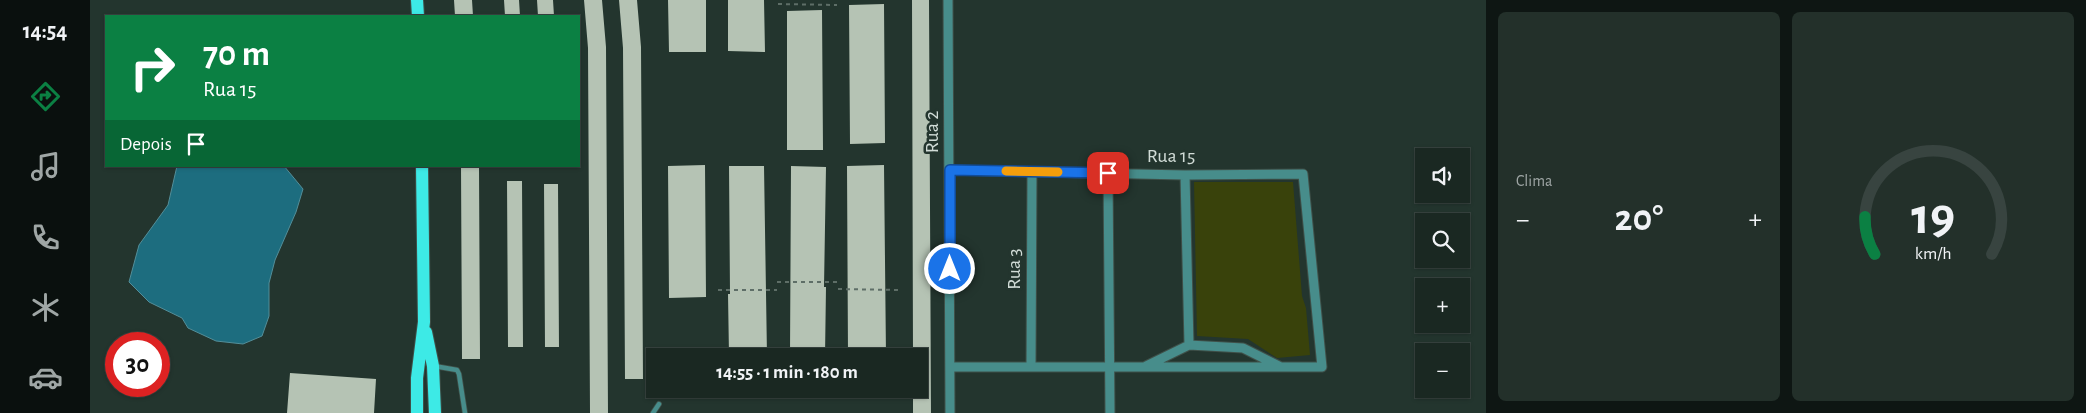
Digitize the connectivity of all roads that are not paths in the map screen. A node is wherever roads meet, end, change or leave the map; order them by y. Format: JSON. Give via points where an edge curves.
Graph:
{"nodes":[{"id":1,"x":417,"y":0,"type":"edge"},
{"id":2,"x":948,"y":0,"type":"edge"},
{"id":3,"x":418,"y":15,"type":"edge"},
{"id":4,"x":422,"y":167,"type":"edge"},
{"id":5,"x":950,"y":170,"type":"junction"},
{"id":6,"x":1032,"y":172,"type":"junction"},
{"id":7,"x":1108,"y":173,"type":"junction"},
{"id":8,"x":1185,"y":175,"type":"junction"},
{"id":9,"x":424,"y":322,"type":"junction"},
{"id":10,"x":1189,"y":344,"type":"junction"},
{"id":11,"x":433,"y":366,"type":"junction"},
{"id":12,"x":950,"y":367,"type":"junction"},
{"id":13,"x":1031,"y":367,"type":"junction"},
{"id":14,"x":1110,"y":367,"type":"junction"},
{"id":15,"x":1143,"y":367,"type":"junction"},
{"id":16,"x":1282,"y":367,"type":"junction"},
{"id":17,"x":659,"y":404,"type":"dead end"},
{"id":18,"x":417,"y":413,"type":"edge"},
{"id":19,"x":435,"y":413,"type":"edge"},
{"id":20,"x":465,"y":413,"type":"edge"},
{"id":21,"x":654,"y":413,"type":"edge"},
{"id":22,"x":950,"y":413,"type":"edge"},
{"id":23,"x":1110,"y":413,"type":"edge"}],
"edges":[{"from":1,"to":3,"type":"main road"},
{"from":2,"to":5,"type":"street","name":"Rua 2"},
{"from":4,"to":9,"type":"main road"},
{"from":5,"to":6,"type":"street","name":"Rua 15"},
{"from":5,"to":12,"type":"street","name":"Rua 2"},
{"from":6,"to":7,"type":"street","name":"Rua 15"},
{"from":6,"to":13,"type":"street","name":"Rua 3"},
{"from":7,"to":8,"type":"street","name":"Rua 15"},
{"from":7,"to":14,"type":"street"},
{"from":8,"to":10,"type":"street"},
{"from":8,"to":16,"type":"street","name":"Rua 15","via":[[1303,174],[1322,367]]},
{"from":9,"to":11,"type":"main road"},
{"from":9,"to":18,"type":"main road","via":[[417,378]]},
{"from":10,"to":15,"type":"street"},
{"from":10,"to":16,"type":"street","via":[[1243,348]]},
{"from":11,"to":19,"type":"main road"},
{"from":11,"to":20,"type":"lane","via":[[456,370],[459,374]]},
{"from":12,"to":13,"type":"street"},
{"from":12,"to":22,"type":"street","name":"Rua 2"},
{"from":13,"to":14,"type":"street"},
{"from":14,"to":15,"type":"street"},
{"from":14,"to":23,"type":"street"},
{"from":15,"to":16,"type":"street"},
{"from":17,"to":21,"type":"lane"}]}
